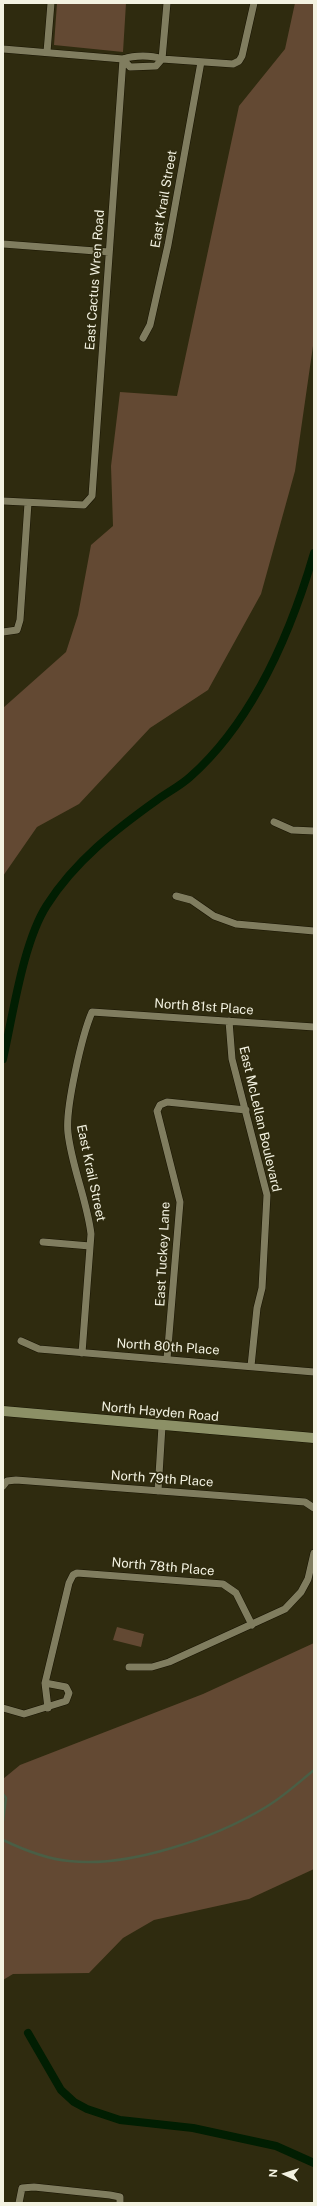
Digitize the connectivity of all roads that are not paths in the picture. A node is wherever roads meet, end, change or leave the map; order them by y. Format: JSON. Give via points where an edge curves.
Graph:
{"nodes":[{"id":1,"x":51,"y":3,"type":"edge"},
{"id":2,"x":167,"y":3,"type":"edge"},
{"id":3,"x":254,"y":3,"type":"edge"},
{"id":4,"x":3,"y":49,"type":"edge"},
{"id":5,"x":47,"y":52,"type":"junction"},
{"id":6,"x":123,"y":59,"type":"junction"},
{"id":7,"x":162,"y":59,"type":"junction"},
{"id":8,"x":201,"y":62,"type":"junction"},
{"id":9,"x":3,"y":244,"type":"edge"},
{"id":10,"x":109,"y":252,"type":"junction"},
{"id":11,"x":143,"y":338,"type":"dead end"},
{"id":12,"x":3,"y":501,"type":"edge"},
{"id":13,"x":28,"y":502,"type":"junction"},
{"id":14,"x":3,"y":632,"type":"edge"},
{"id":15,"x":274,"y":822,"type":"dead end"},
{"id":16,"x":314,"y":831,"type":"edge"},
{"id":17,"x":176,"y":896,"type":"dead end"},
{"id":18,"x":314,"y":931,"type":"edge"},
{"id":19,"x":92,"y":1012,"type":"joint"},
{"id":20,"x":229,"y":1021,"type":"junction"},
{"id":21,"x":314,"y":1027,"type":"edge"},
{"id":22,"x":246,"y":1110,"type":"junction"},
{"id":23,"x":43,"y":1242,"type":"dead end"},
{"id":24,"x":90,"y":1246,"type":"junction"},
{"id":25,"x":21,"y":1341,"type":"dead end"},
{"id":26,"x":82,"y":1353,"type":"junction"},
{"id":27,"x":167,"y":1359,"type":"junction"},
{"id":28,"x":251,"y":1366,"type":"junction"},
{"id":29,"x":314,"y":1372,"type":"edge"},
{"id":30,"x":3,"y":1411,"type":"edge"},
{"id":31,"x":162,"y":1426,"type":"junction"},
{"id":32,"x":314,"y":1438,"type":"edge"},
{"id":33,"x":5,"y":1484,"type":"edge"},
{"id":34,"x":158,"y":1491,"type":"junction"},
{"id":35,"x":314,"y":1507,"type":"edge"},
{"id":36,"x":314,"y":1553,"type":"edge"},
{"id":37,"x":252,"y":1625,"type":"junction"},
{"id":38,"x":129,"y":1667,"type":"dead end"},
{"id":39,"x":45,"y":1682,"type":"junction"},
{"id":40,"x":3,"y":1708,"type":"edge"},
{"id":41,"x":48,"y":1708,"type":"junction"},
{"id":42,"x":120,"y":2200,"type":"edge"},
{"id":43,"x":19,"y":2203,"type":"edge"}],
"edges":[{"from":1,"to":5,"type":"street"},
{"from":2,"to":7,"type":"street"},
{"from":3,"to":8,"type":"street","via":[[239,61],[233,64]]},
{"from":4,"to":5,"type":"street"},
{"from":5,"to":6,"type":"street"},
{"from":6,"to":7,"type":"street","via":[[130,67],[156,66]]},
{"from":6,"to":10,"type":"street","name":"East Cactus Wren Road"},
{"from":7,"to":8,"type":"street"},
{"from":8,"to":11,"type":"street","name":"East Krail Street","via":[[168,245],[150,325]]},
{"from":9,"to":10,"type":"street"},
{"from":10,"to":13,"type":"street","name":"East Cactus Wren Road","via":[[92,496],[84,505]]},
{"from":12,"to":13,"type":"street"},
{"from":13,"to":14,"type":"street","via":[[20,620],[17,630]]},
{"from":15,"to":16,"type":"street","via":[[292,830]]},
{"from":17,"to":18,"type":"street","via":[[191,900],[214,916],[236,924]]},
{"from":19,"to":20,"type":"street","name":"North 81st Place"},
{"from":19,"to":24,"type":"street","name":"East Krail Street","via":[[70,1100],[68,1125],[71,1148],[89,1220]]},
{"from":20,"to":21,"type":"street","name":"North 81st Place"},
{"from":20,"to":22,"type":"street","name":"East McLellan Boulevard","via":[[232,1059]]},
{"from":22,"to":27,"type":"street","name":"East Tuckey Lane","via":[[167,1102],[160,1105],[157,1111],[180,1202]]},
{"from":22,"to":28,"type":"street","name":"East McLellan Boulevard","via":[[267,1195],[262,1288],[257,1308]]},
{"from":23,"to":24,"type":"street"},
{"from":24,"to":26,"type":"street","name":"East Krail Street"},
{"from":25,"to":26,"type":"street","name":"North 80th Place","via":[[39,1349]]},
{"from":26,"to":27,"type":"street","name":"North 80th Place"},
{"from":27,"to":28,"type":"street","name":"North 80th Place"},
{"from":28,"to":29,"type":"street","name":"North 80th Place"},
{"from":30,"to":31,"type":"main road","name":"North Hayden Road"},
{"from":31,"to":32,"type":"main road","name":"North Hayden Road"},
{"from":31,"to":34,"type":"street"},
{"from":33,"to":34,"type":"street","name":"North 79th Place","via":[[16,1480]]},
{"from":34,"to":35,"type":"street","name":"North 79th Place","via":[[304,1502]]},
{"from":36,"to":37,"type":"street","via":[[302,1592],[285,1609]]},
{"from":37,"to":38,"type":"street","via":[[152,1667]]},
{"from":37,"to":39,"type":"street","name":"North 78th Place","via":[[236,1593],[223,1584],[83,1572],[73,1575],[69,1583]]},
{"from":39,"to":41,"type":"street"},
{"from":39,"to":41,"type":"street","via":[[66,1687],[69,1693],[66,1701]]},
{"from":40,"to":41,"type":"street","via":[[24,1714]]},
{"from":42,"to":43,"type":"street","via":[[34,2187],[22,2188]]}]}
